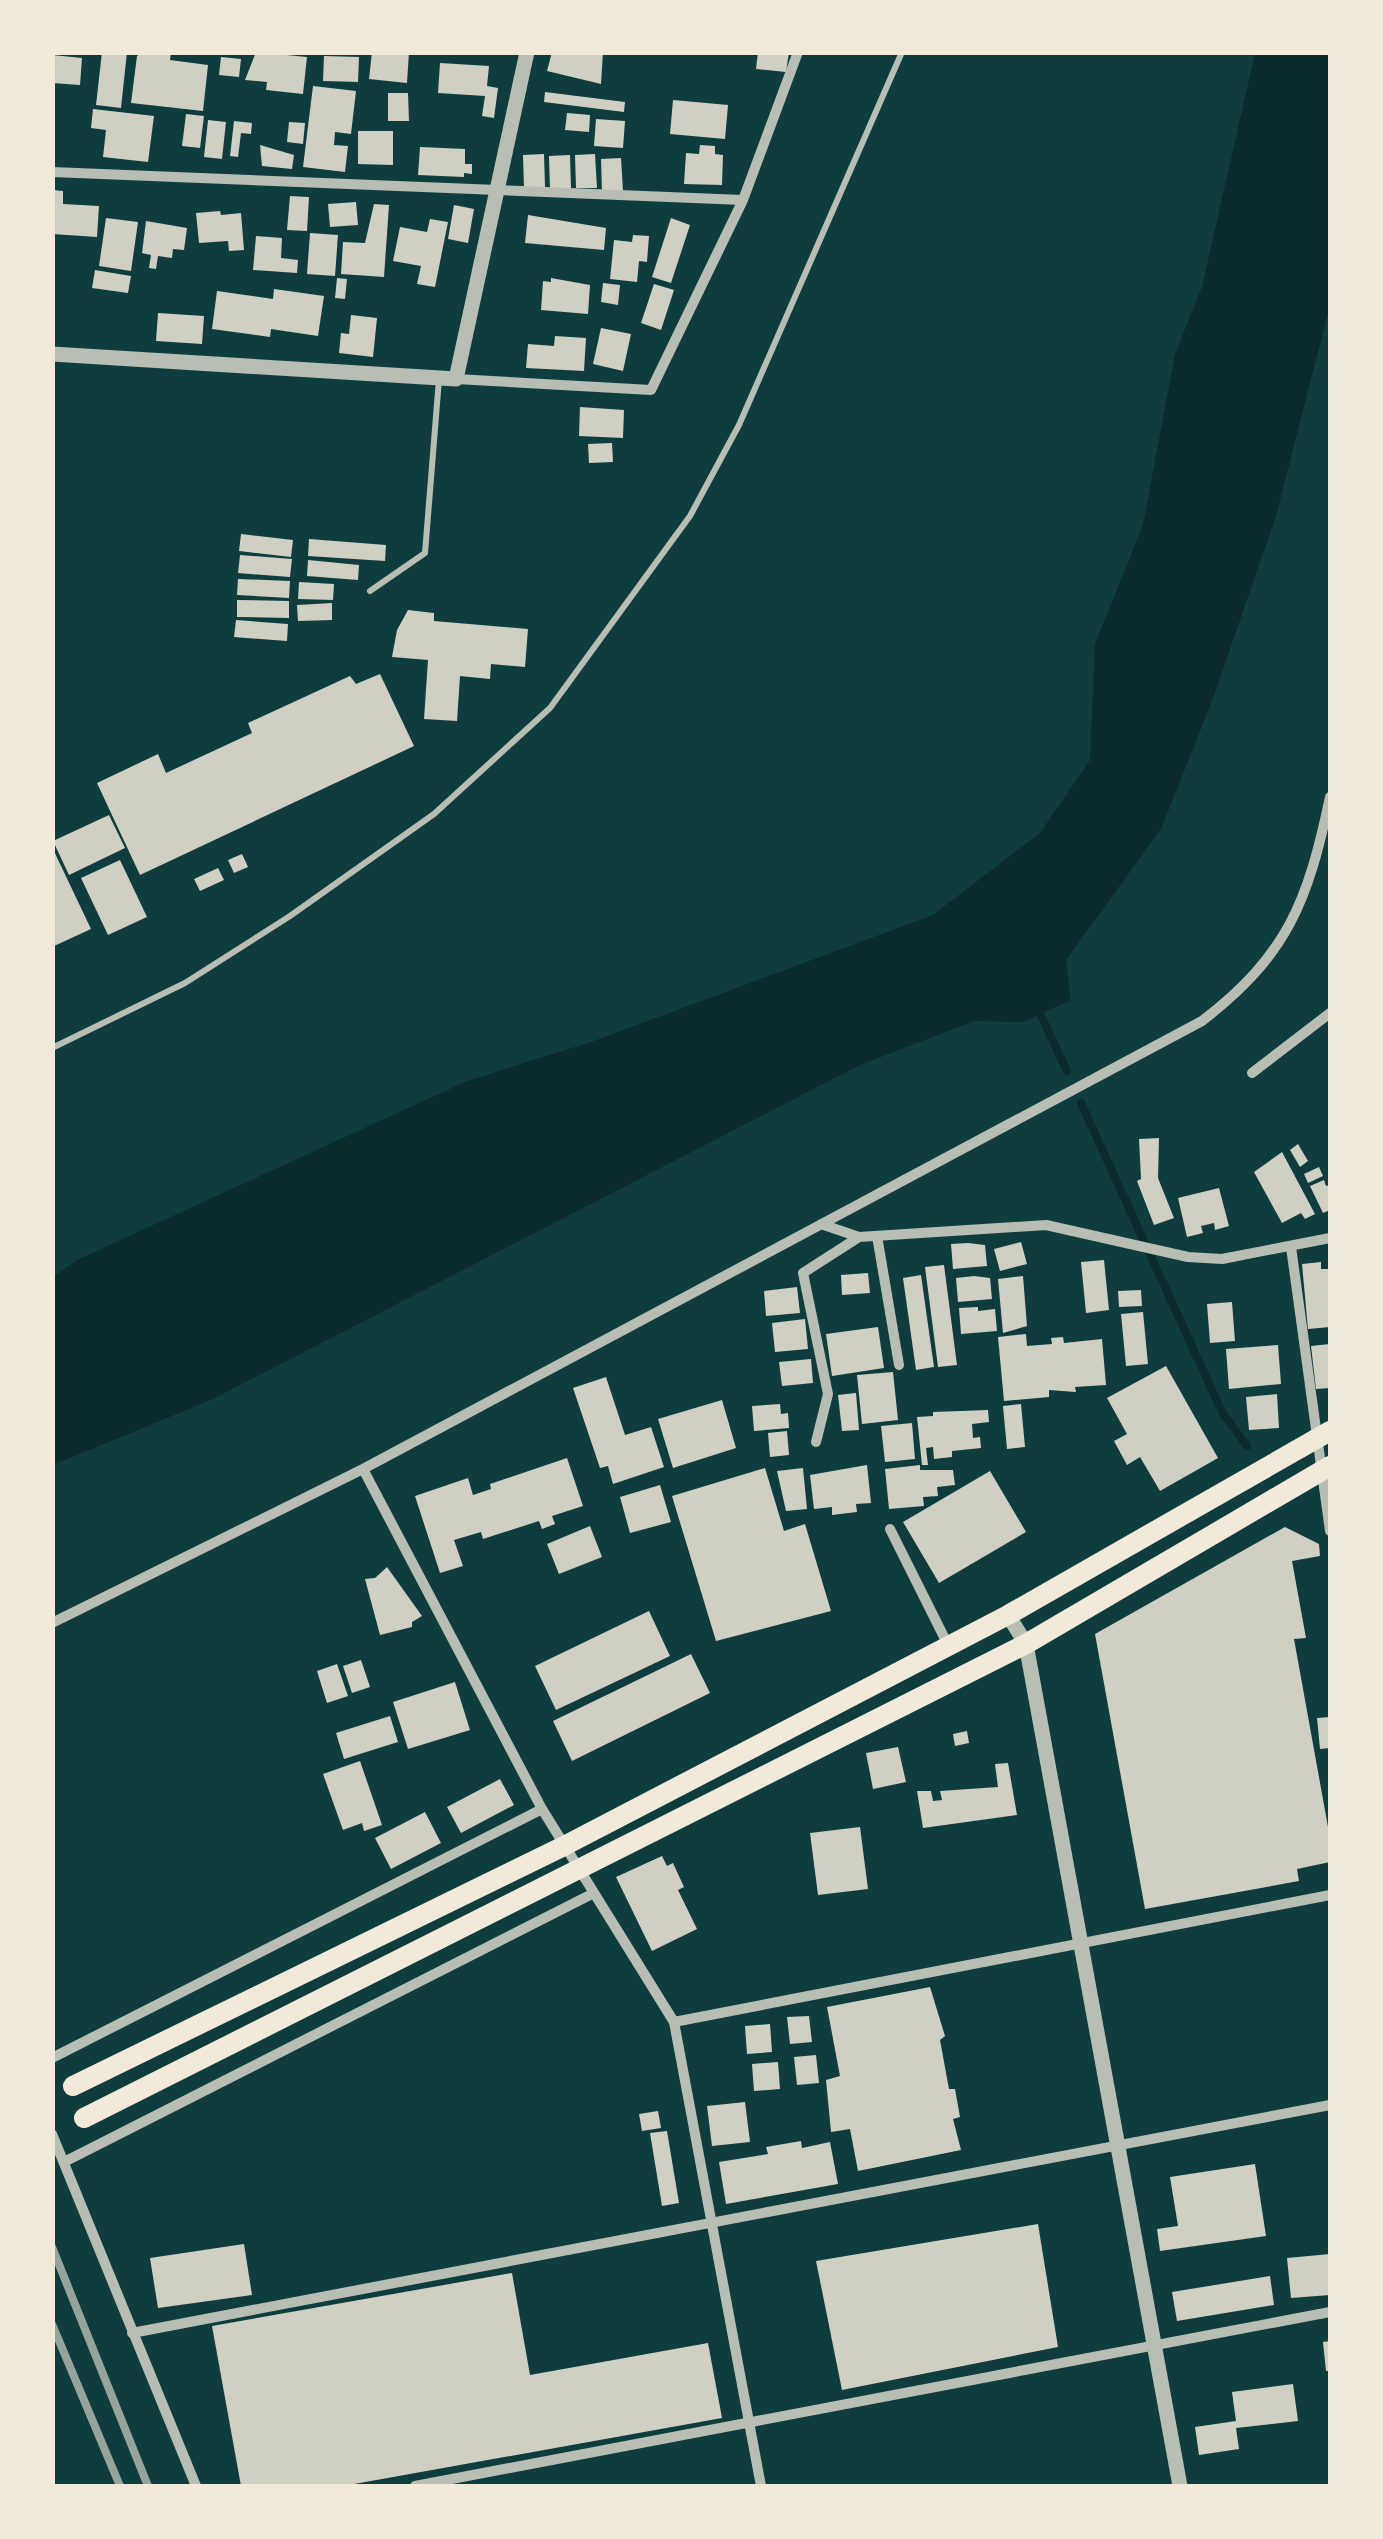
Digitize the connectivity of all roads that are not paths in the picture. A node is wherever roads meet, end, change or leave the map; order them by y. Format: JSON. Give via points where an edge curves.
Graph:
{"nodes":[{"id":1,"x":527,"y":52,"type":"edge"},
{"id":2,"x":798,"y":52,"type":"edge"},
{"id":3,"x":902,"y":52,"type":"edge"},
{"id":4,"x":52,"y":172,"type":"edge"},
{"id":5,"x":496,"y":192,"type":"junction"},
{"id":6,"x":743,"y":200,"type":"junction"},
{"id":7,"x":52,"y":354,"type":"edge"},
{"id":8,"x":448,"y":378,"type":"junction"},
{"id":9,"x":370,"y":591,"type":"dead end"},
{"id":10,"x":1330,"y":797,"type":"edge"},
{"id":11,"x":1329,"y":1020,"type":"edge"},
{"id":12,"x":52,"y":1048,"type":"edge"},
{"id":13,"x":1252,"y":1073,"type":"dead end"},
{"id":14,"x":821,"y":1224,"type":"junction"},
{"id":15,"x":877,"y":1236,"type":"junction"},
{"id":16,"x":859,"y":1238,"type":"junction"},
{"id":17,"x":1330,"y":1238,"type":"edge"},
{"id":18,"x":1291,"y":1247,"type":"junction"},
{"id":19,"x":899,"y":1365,"type":"dead end"},
{"id":20,"x":1324,"y":1435,"type":"edge"},
{"id":21,"x":816,"y":1442,"type":"dead end"},
{"id":22,"x":363,"y":1469,"type":"junction"},
{"id":23,"x":1325,"y":1469,"type":"edge"},
{"id":24,"x":890,"y":1528,"type":"dead end"},
{"id":25,"x":1330,"y":1531,"type":"edge"},
{"id":26,"x":1008,"y":1616,"type":"junction"},
{"id":27,"x":52,"y":1623,"type":"edge"},
{"id":28,"x":1026,"y":1644,"type":"junction"},
{"id":29,"x":949,"y":1646,"type":"junction"},
{"id":30,"x":542,"y":1809,"type":"junction"},
{"id":31,"x":564,"y":1846,"type":"junction"},
{"id":32,"x":579,"y":1872,"type":"junction"},
{"id":33,"x":594,"y":1893,"type":"junction"},
{"id":34,"x":1330,"y":1895,"type":"edge"},
{"id":35,"x":1078,"y":1942,"type":"junction"},
{"id":36,"x":674,"y":2022,"type":"junction"},
{"id":37,"x":52,"y":2058,"type":"edge"},
{"id":38,"x":72,"y":2086,"type":"dead end"},
{"id":39,"x":1330,"y":2106,"type":"edge"},
{"id":40,"x":84,"y":2118,"type":"dead end"},
{"id":41,"x":52,"y":2134,"type":"edge"},
{"id":42,"x":1115,"y":2148,"type":"junction"},
{"id":43,"x":66,"y":2161,"type":"junction"},
{"id":44,"x":710,"y":2220,"type":"junction"},
{"id":45,"x":1330,"y":2312,"type":"edge"},
{"id":46,"x":132,"y":2333,"type":"junction"},
{"id":47,"x":1154,"y":2349,"type":"junction"},
{"id":48,"x":749,"y":2424,"type":"junction"},
{"id":49,"x":196,"y":2486,"type":"edge"},
{"id":50,"x":415,"y":2486,"type":"edge"},
{"id":51,"x":761,"y":2486,"type":"edge"},
{"id":52,"x":1180,"y":2486,"type":"edge"}],
"edges":[{"from":1,"to":5,"type":"street"},
{"from":2,"to":6,"type":"street"},
{"from":3,"to":12,"type":"lane","via":[[739,425],[690,516],[550,708],[434,814],[290,916],[185,983]]},
{"from":4,"to":5,"type":"street"},
{"from":5,"to":6,"type":"street"},
{"from":5,"to":8,"type":"street"},
{"from":6,"to":8,"type":"street","via":[[651,390]]},
{"from":7,"to":8,"type":"street"},
{"from":8,"to":9,"type":"lane","via":[[425,553]]},
{"from":10,"to":14,"type":"street","via":[[1296,915],[1245,988],[1202,1021]]},
{"from":11,"to":13,"type":"street"},
{"from":14,"to":16,"type":"street"},
{"from":14,"to":22,"type":"street"},
{"from":15,"to":16,"type":"street"},
{"from":15,"to":18,"type":"street","via":[[1046,1225],[1222,1259]]},
{"from":15,"to":19,"type":"street"},
{"from":16,"to":21,"type":"street","via":[[803,1273],[828,1394]]},
{"from":17,"to":18,"type":"street"},
{"from":18,"to":20,"type":"street"},
{"from":20,"to":23,"type":"street"},
{"from":20,"to":26,"type":"main road"},
{"from":22,"to":27,"type":"street"},
{"from":22,"to":30,"type":"street"},
{"from":23,"to":25,"type":"street"},
{"from":23,"to":28,"type":"main road"},
{"from":24,"to":29,"type":"street"},
{"from":26,"to":28,"type":"street"},
{"from":26,"to":29,"type":"main road"},
{"from":28,"to":32,"type":"main road"},
{"from":28,"to":35,"type":"street"},
{"from":29,"to":31,"type":"main road"},
{"from":30,"to":31,"type":"street"},
{"from":30,"to":37,"type":"street"},
{"from":31,"to":32,"type":"street"},
{"from":31,"to":38,"type":"main road"},
{"from":32,"to":33,"type":"street"},
{"from":32,"to":40,"type":"main road"},
{"from":33,"to":36,"type":"street"},
{"from":33,"to":43,"type":"street"},
{"from":34,"to":35,"type":"street"},
{"from":35,"to":36,"type":"street"},
{"from":35,"to":42,"type":"street"},
{"from":36,"to":44,"type":"street"},
{"from":39,"to":42,"type":"street"},
{"from":41,"to":43,"type":"street"},
{"from":42,"to":44,"type":"street"},
{"from":42,"to":47,"type":"street"},
{"from":43,"to":46,"type":"street"},
{"from":44,"to":46,"type":"street"},
{"from":44,"to":48,"type":"street"},
{"from":45,"to":47,"type":"street"},
{"from":46,"to":49,"type":"street"},
{"from":47,"to":48,"type":"street"},
{"from":47,"to":52,"type":"street"},
{"from":48,"to":50,"type":"street"},
{"from":48,"to":51,"type":"street"}]}
